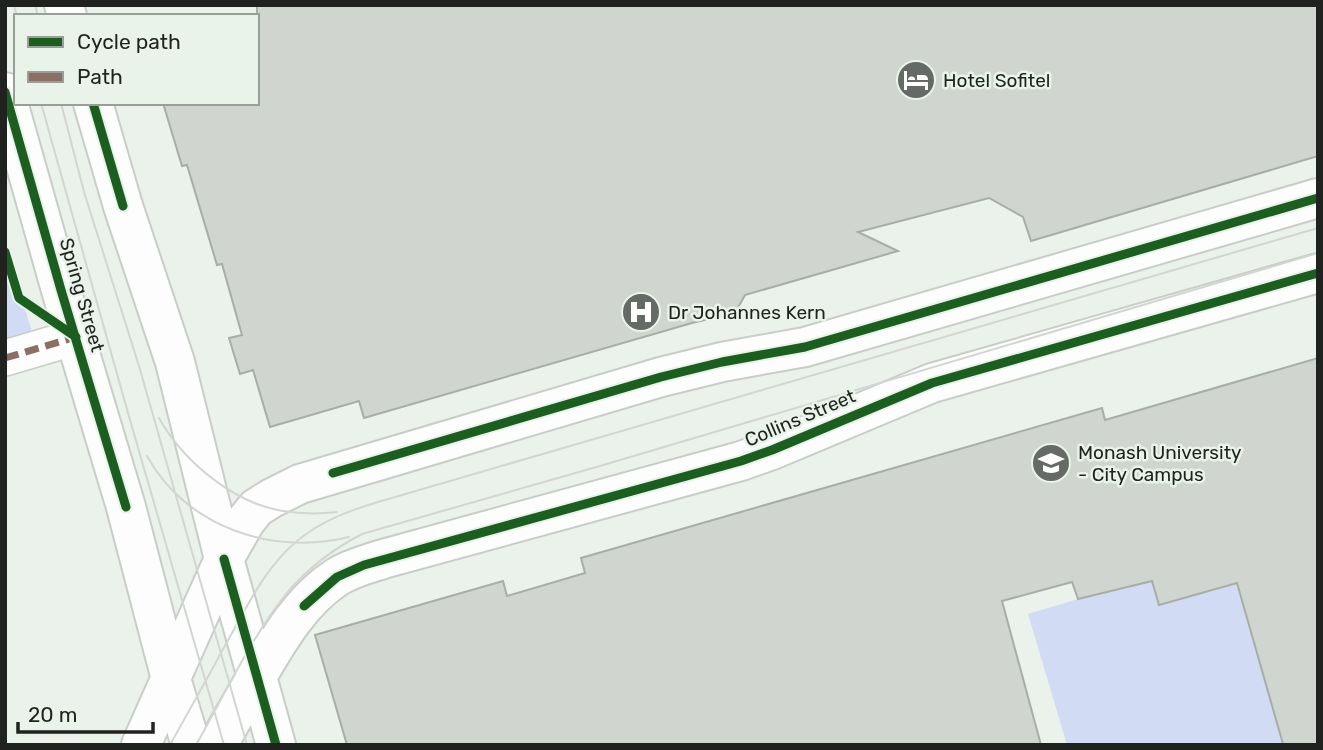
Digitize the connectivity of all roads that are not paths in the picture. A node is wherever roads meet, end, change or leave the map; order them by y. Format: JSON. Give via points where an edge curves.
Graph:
{"nodes":[{"id":1,"x":5,"y":92,"type":"edge"},
{"id":2,"x":94,"y":105,"type":"edge"},
{"id":3,"x":1318,"y":198,"type":"edge"},
{"id":4,"x":1318,"y":272,"type":"edge"},
{"id":5,"x":76,"y":337,"type":"junction"},
{"id":6,"x":5,"y":358,"type":"edge"},
{"id":7,"x":201,"y":462,"type":"junction"},
{"id":8,"x":333,"y":473,"type":"junction"},
{"id":9,"x":224,"y":559,"type":"junction"},
{"id":10,"x":257,"y":677,"type":"junction"},
{"id":11,"x":170,"y":678,"type":"junction"},
{"id":12,"x":141,"y":745,"type":"edge"},
{"id":13,"x":191,"y":745,"type":"edge"},
{"id":14,"x":218,"y":745,"type":"edge"},
{"id":15,"x":276,"y":745,"type":"edge"}],
"edges":[{"from":1,"to":5,"type":"street","name":"Spring Street"},
{"from":2,"to":7,"type":"street","via":[[175,362]]},
{"from":3,"to":8,"type":"street","via":[[805,347],[661,377]]},
{"from":4,"to":10,"type":"street","name":"Collins Street","via":[[932,383],[741,461],[348,571],[303,606]]},
{"from":5,"to":6,"type":"street"},
{"from":5,"to":11,"type":"street","name":"Spring Street"},
{"from":7,"to":8,"type":"street","via":[[212,482],[235,494]]},
{"from":7,"to":9,"type":"street"},
{"from":8,"to":9,"type":"street","via":[[300,484],[256,508]]},
{"from":9,"to":10,"type":"street"},
{"from":9,"to":11,"type":"street"},
{"from":10,"to":14,"type":"street","name":"Collins Street"},
{"from":10,"to":15,"type":"street"},
{"from":11,"to":12,"type":"street"},
{"from":11,"to":13,"type":"street","name":"Spring Street"}]}
